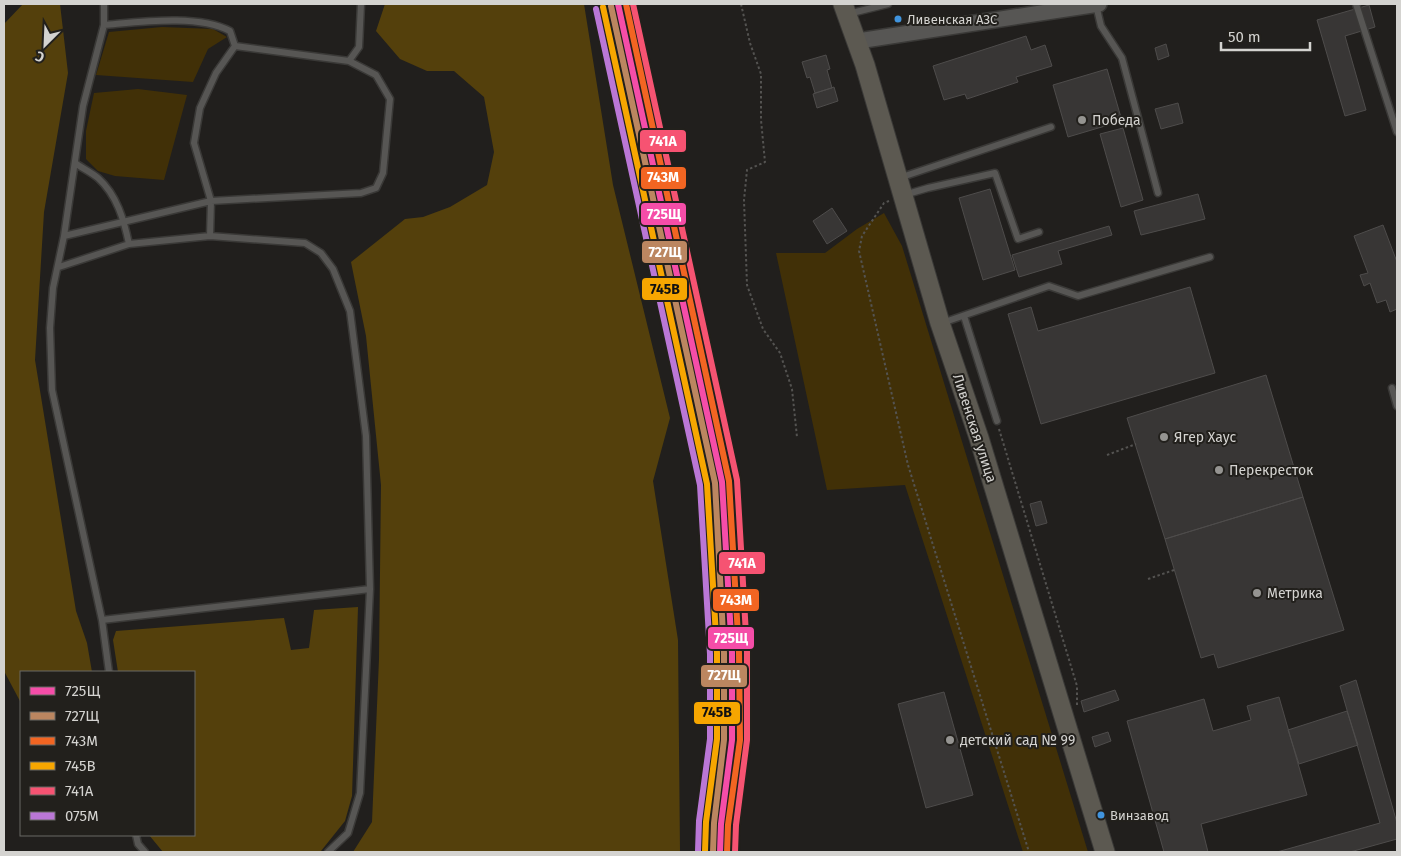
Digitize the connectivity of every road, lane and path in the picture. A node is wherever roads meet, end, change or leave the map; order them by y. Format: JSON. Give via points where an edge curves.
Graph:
{"nodes":[{"id":1,"x":104,"y":4,"type":"edge"},
{"id":2,"x":362,"y":4,"type":"edge"},
{"id":3,"x":741,"y":4,"type":"edge"},
{"id":4,"x":888,"y":4,"type":"edge"},
{"id":5,"x":1098,"y":4,"type":"edge"},
{"id":6,"x":1356,"y":4,"type":"edge"},
{"id":7,"x":845,"y":9,"type":"edge"},
{"id":8,"x":104,"y":25,"type":"junction"},
{"id":9,"x":858,"y":41,"type":"junction"},
{"id":10,"x":235,"y":46,"type":"junction"},
{"id":11,"x":349,"y":61,"type":"junction"},
{"id":12,"x":1051,"y":127,"type":"dead end"},
{"id":13,"x":1397,"y":132,"type":"edge"},
{"id":14,"x":75,"y":164,"type":"junction"},
{"id":15,"x":900,"y":187,"type":"junction"},
{"id":16,"x":1158,"y":193,"type":"dead end"},
{"id":17,"x":211,"y":201,"type":"junction"},
{"id":18,"x":124,"y":222,"type":"junction"},
{"id":19,"x":1039,"y":232,"type":"dead end"},
{"id":20,"x":64,"y":236,"type":"junction"},
{"id":21,"x":210,"y":236,"type":"junction"},
{"id":22,"x":129,"y":244,"type":"junction"},
{"id":23,"x":1210,"y":257,"type":"dead end"},
{"id":24,"x":59,"y":267,"type":"junction"},
{"id":25,"x":964,"y":316,"type":"junction"},
{"id":26,"x":940,"y":323,"type":"junction"},
{"id":27,"x":1392,"y":388,"type":"dead end"},
{"id":28,"x":1397,"y":406,"type":"edge"},
{"id":29,"x":997,"y":421,"type":"joint"},
{"id":30,"x":797,"y":437,"type":"dead end"},
{"id":31,"x":1136,"y":444,"type":"dead end"},
{"id":32,"x":1107,"y":455,"type":"dead end"},
{"id":33,"x":1174,"y":570,"type":"dead end"},
{"id":34,"x":1148,"y":580,"type":"dead end"},
{"id":35,"x":370,"y":589,"type":"junction"},
{"id":36,"x":102,"y":620,"type":"junction"},
{"id":37,"x":109,"y":671,"type":"edge"},
{"id":38,"x":1076,"y":711,"type":"dead end"},
{"id":39,"x":136,"y":836,"type":"edge"},
{"id":40,"x":145,"y":852,"type":"edge"},
{"id":41,"x":328,"y":852,"type":"edge"},
{"id":42,"x":1029,"y":852,"type":"edge"},
{"id":43,"x":1105,"y":852,"type":"edge"}],
"edges":[{"from":1,"to":8,"type":"lane"},
{"from":2,"to":11,"type":"lane","via":[[359,47]]},
{"from":3,"to":30,"type":"path","via":[[761,74],[765,162],[747,170],[744,200],[747,286],[763,329],[780,353],[792,389]]},
{"from":4,"to":7,"type":"lane"},
{"from":5,"to":9,"type":"street"},
{"from":5,"to":16,"type":"lane","via":[[1101,26],[1122,58]]},
{"from":6,"to":13,"type":"lane"},
{"from":7,"to":9,"type":"main road","name":"Ливенская улица"},
{"from":8,"to":10,"type":"lane","via":[[165,20],[219,25],[230,31]]},
{"from":8,"to":14,"type":"lane","via":[[83,106]]},
{"from":9,"to":15,"type":"main road","name":"Ливенская улица"},
{"from":10,"to":11,"type":"lane"},
{"from":10,"to":17,"type":"lane","via":[[216,73],[200,108],[194,143]]},
{"from":11,"to":17,"type":"lane","via":[[376,75],[390,99],[383,173],[376,188],[361,193]]},
{"from":12,"to":15,"type":"lane"},
{"from":14,"to":18,"type":"lane","via":[[97,177],[111,192]]},
{"from":14,"to":20,"type":"lane"},
{"from":15,"to":19,"type":"lane","via":[[928,188],[995,173],[1018,239]]},
{"from":15,"to":26,"type":"main road","name":"Ливенская улица"},
{"from":15,"to":42,"type":"path","via":[[884,203],[862,236],[859,251],[908,465]]},
{"from":17,"to":18,"type":"lane"},
{"from":17,"to":21,"type":"lane"},
{"from":18,"to":20,"type":"lane"},
{"from":18,"to":22,"type":"lane"},
{"from":20,"to":24,"type":"lane"},
{"from":21,"to":22,"type":"lane"},
{"from":21,"to":35,"type":"lane","via":[[305,243],[321,253],[333,269],[350,311],[366,436]]},
{"from":22,"to":24,"type":"lane"},
{"from":23,"to":25,"type":"lane","via":[[1078,296],[1049,286]]},
{"from":24,"to":36,"type":"lane","via":[[53,288],[50,328],[52,390]]},
{"from":25,"to":26,"type":"lane"},
{"from":25,"to":29,"type":"lane"},
{"from":26,"to":43,"type":"main road","name":"Ливенская улица","via":[[979,438]]},
{"from":27,"to":28,"type":"lane"},
{"from":29,"to":38,"type":"path","via":[[1077,686]]},
{"from":31,"to":32,"type":"path"},
{"from":33,"to":34,"type":"path"},
{"from":35,"to":36,"type":"lane"},
{"from":35,"to":41,"type":"lane","via":[[360,793],[348,833]]},
{"from":36,"to":37,"type":"lane"},
{"from":39,"to":40,"type":"lane"}]}
